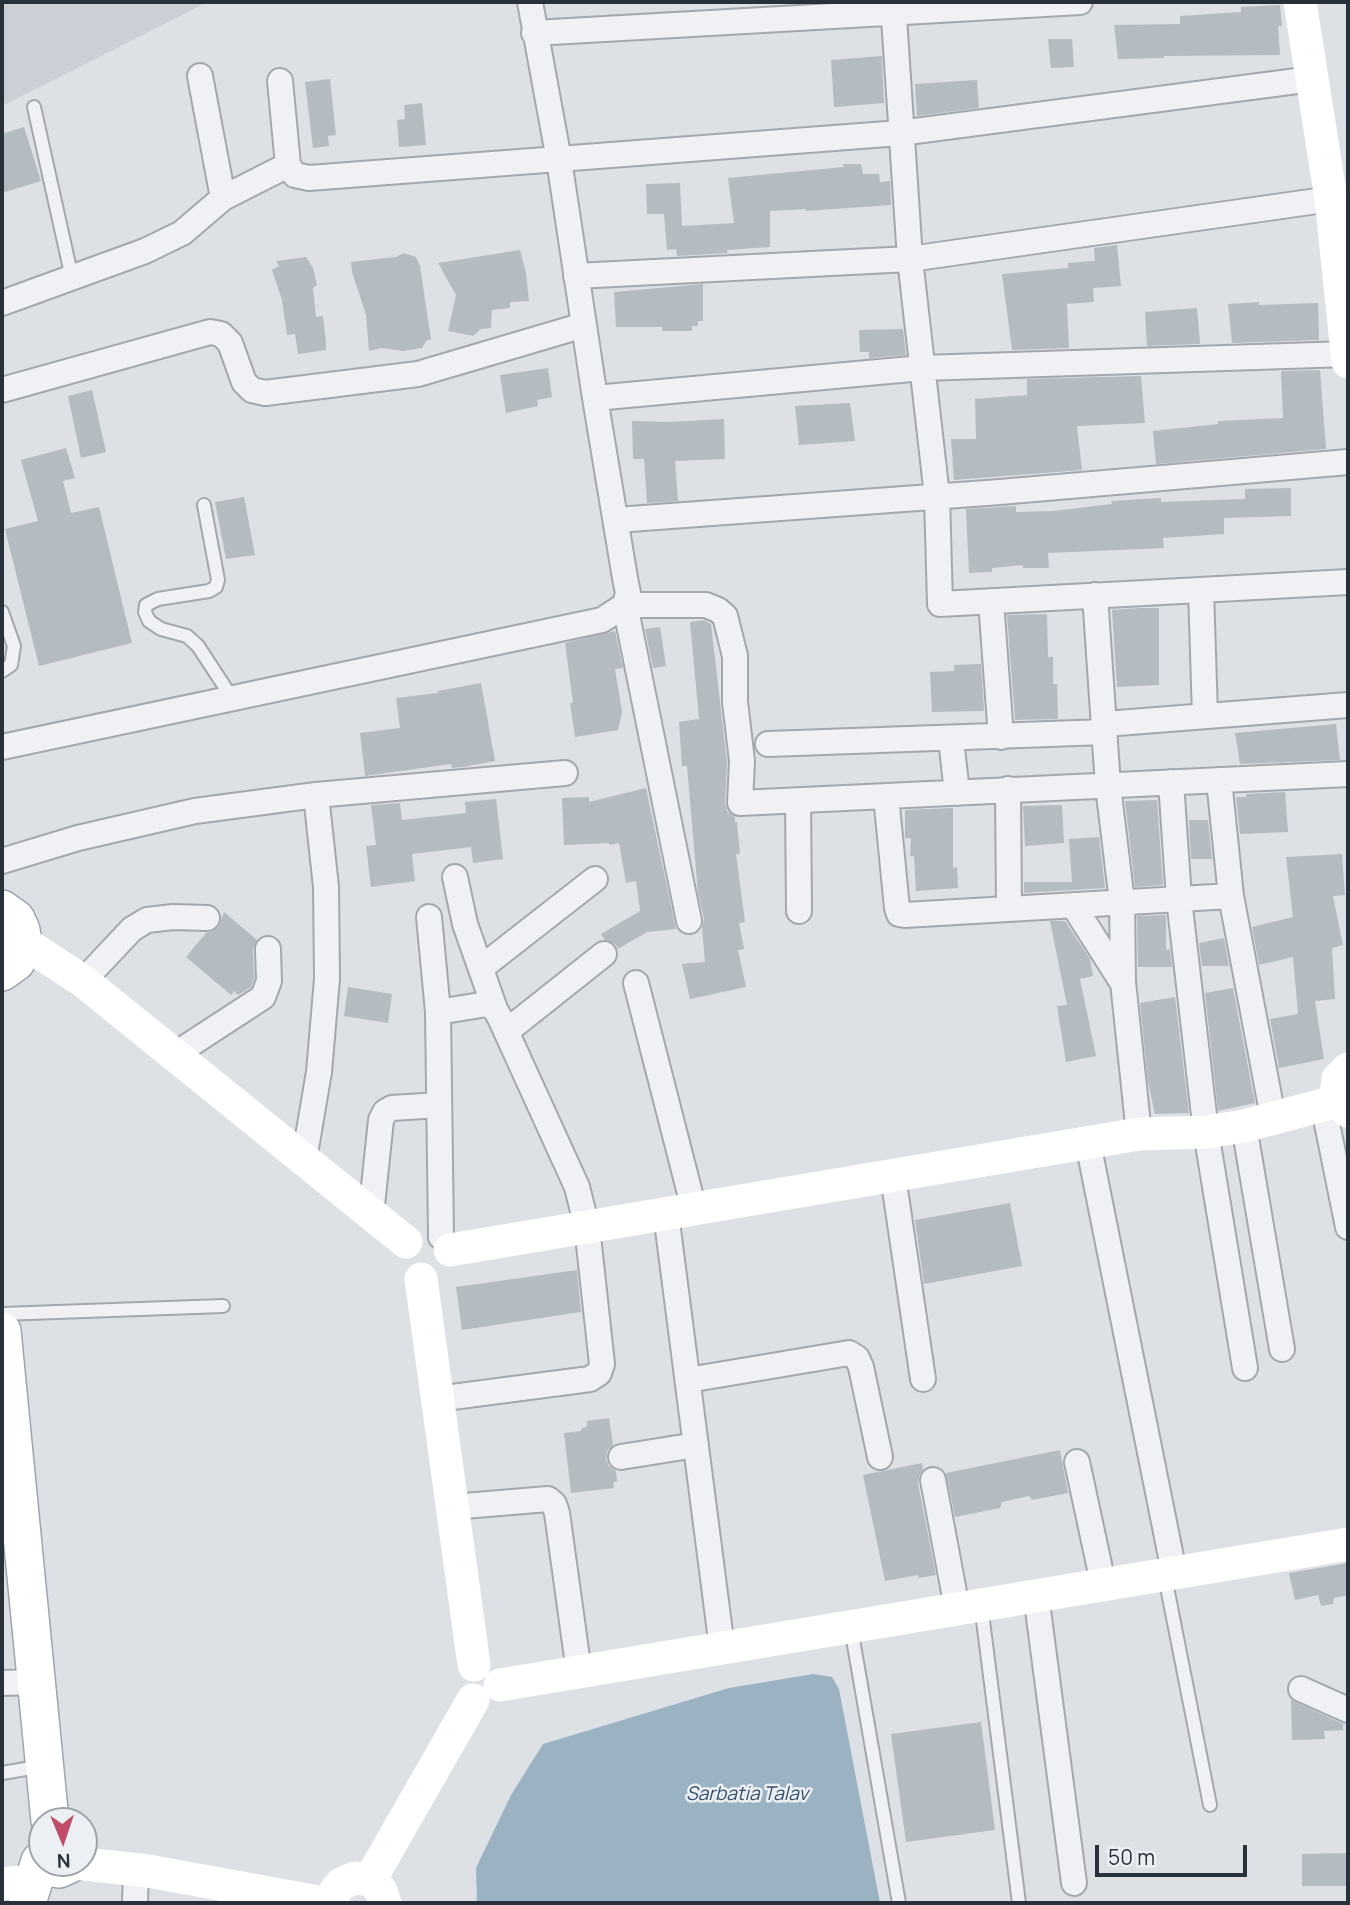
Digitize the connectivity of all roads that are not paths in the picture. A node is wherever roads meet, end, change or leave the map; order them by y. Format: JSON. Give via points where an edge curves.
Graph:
{"nodes":[{"id":1,"x":530,"y":2,"type":"edge"},
{"id":2,"x":1080,"y":2,"type":"edge"},
{"id":3,"x":1300,"y":2,"type":"edge"},
{"id":4,"x":894,"y":8,"type":"edge"},
{"id":5,"x":534,"y":33,"type":"junction"},
{"id":6,"x":200,"y":76,"type":"dead end"},
{"id":7,"x":1312,"y":79,"type":"junction"},
{"id":8,"x":280,"y":81,"type":"dead end"},
{"id":9,"x":34,"y":107,"type":"dead end"},
{"id":10,"x":900,"y":133,"type":"junction"},
{"id":11,"x":559,"y":160,"type":"junction"},
{"id":12,"x":288,"y":165,"type":"junction"},
{"id":13,"x":223,"y":198,"type":"junction"},
{"id":14,"x":1331,"y":199,"type":"junction"},
{"id":15,"x":910,"y":259,"type":"junction"},
{"id":16,"x":576,"y":276,"type":"junction"},
{"id":17,"x":1344,"y":277,"type":"edge"},
{"id":18,"x":72,"y":278,"type":"junction"},
{"id":19,"x":2,"y":303,"type":"edge"},
{"id":20,"x":584,"y":325,"type":"junction"},
{"id":21,"x":1347,"y":358,"type":"edge"},
{"id":22,"x":922,"y":368,"type":"junction"},
{"id":23,"x":2,"y":390,"type":"edge"},
{"id":24,"x":595,"y":398,"type":"junction"},
{"id":25,"x":1348,"y":462,"type":"edge"},
{"id":26,"x":937,"y":496,"type":"junction"},
{"id":27,"x":204,"y":505,"type":"dead end"},
{"id":28,"x":616,"y":520,"type":"junction"},
{"id":29,"x":1348,"y":582,"type":"edge"},
{"id":30,"x":1201,"y":590,"type":"junction"},
{"id":31,"x":1095,"y":595,"type":"junction"},
{"id":32,"x":991,"y":601,"type":"junction"},
{"id":33,"x":625,"y":605,"type":"junction"},
{"id":34,"x":2,"y":612,"type":"edge"},
{"id":35,"x":2,"y":671,"type":"edge"},
{"id":36,"x":232,"y":698,"type":"junction"},
{"id":37,"x":1348,"y":705,"type":"edge"},
{"id":38,"x":1205,"y":716,"type":"junction"},
{"id":39,"x":1105,"y":727,"type":"junction"},
{"id":40,"x":1001,"y":737,"type":"junction"},
{"id":41,"x":951,"y":739,"type":"junction"},
{"id":42,"x":768,"y":744,"type":"dead end"},
{"id":43,"x":2,"y":747,"type":"edge"},
{"id":44,"x":565,"y":773,"type":"dead end"},
{"id":45,"x":1348,"y":774,"type":"edge"},
{"id":46,"x":1219,"y":780,"type":"junction"},
{"id":47,"x":1171,"y":782,"type":"junction"},
{"id":48,"x":1108,"y":786,"type":"junction"},
{"id":49,"x":1008,"y":789,"type":"junction"},
{"id":50,"x":957,"y":793,"type":"junction"},
{"id":51,"x":316,"y":796,"type":"junction"},
{"id":52,"x":886,"y":796,"type":"junction"},
{"id":53,"x":798,"y":800,"type":"junction"},
{"id":54,"x":2,"y":861,"type":"edge"},
{"id":55,"x":455,"y":877,"type":"dead end"},
{"id":56,"x":595,"y":878,"type":"dead end"},
{"id":57,"x":1231,"y":896,"type":"junction"},
{"id":58,"x":1179,"y":899,"type":"junction"},
{"id":59,"x":1122,"y":902,"type":"junction"},
{"id":60,"x":1073,"y":905,"type":"junction"},
{"id":61,"x":2,"y":909,"type":"edge"},
{"id":62,"x":1009,"y":909,"type":"junction"},
{"id":63,"x":799,"y":911,"type":"dead end"},
{"id":64,"x":429,"y":917,"type":"dead end"},
{"id":65,"x":207,"y":918,"type":"dead end"},
{"id":66,"x":689,"y":921,"type":"dead end"},
{"id":67,"x":23,"y":942,"type":"junction"},
{"id":68,"x":268,"y":949,"type":"dead end"},
{"id":69,"x":604,"y":954,"type":"dead end"},
{"id":70,"x":481,"y":968,"type":"junction"},
{"id":71,"x":2,"y":972,"type":"edge"},
{"id":72,"x":83,"y":981,"type":"junction"},
{"id":73,"x":1123,"y":982,"type":"junction"},
{"id":74,"x":636,"y":984,"type":"dead end"},
{"id":75,"x":495,"y":1009,"type":"junction"},
{"id":76,"x":438,"y":1012,"type":"junction"},
{"id":77,"x":507,"y":1031,"type":"junction"},
{"id":78,"x":174,"y":1055,"type":"junction"},
{"id":79,"x":1348,"y":1069,"type":"edge"},
{"id":80,"x":439,"y":1105,"type":"junction"},
{"id":81,"x":1337,"y":1105,"type":"edge"},
{"id":82,"x":1258,"y":1122,"type":"junction"},
{"id":83,"x":1206,"y":1132,"type":"junction"},
{"id":84,"x":1139,"y":1134,"type":"junction"},
{"id":85,"x":1088,"y":1143,"type":"junction"},
{"id":86,"x":304,"y":1160,"type":"junction"},
{"id":87,"x":893,"y":1176,"type":"junction"},
{"id":88,"x":680,"y":1211,"type":"junction"},
{"id":89,"x":371,"y":1215,"type":"junction"},
{"id":90,"x":1347,"y":1215,"type":"edge"},
{"id":91,"x":587,"y":1227,"type":"junction"},
{"id":92,"x":406,"y":1242,"type":"junction"},
{"id":93,"x":446,"y":1243,"type":"junction"},
{"id":94,"x":421,"y":1279,"type":"junction"},
{"id":95,"x":223,"y":1306,"type":"dead end"},
{"id":96,"x":2,"y":1314,"type":"edge"},
{"id":97,"x":2,"y":1331,"type":"edge"},
{"id":98,"x":1282,"y":1349,"type":"dead end"},
{"id":99,"x":1245,"y":1368,"type":"dead end"},
{"id":100,"x":923,"y":1379,"type":"dead end"},
{"id":101,"x":688,"y":1380,"type":"junction"},
{"id":102,"x":437,"y":1399,"type":"junction"},
{"id":103,"x":7,"y":1432,"type":"edge"},
{"id":104,"x":696,"y":1445,"type":"junction"},
{"id":105,"x":621,"y":1457,"type":"dead end"},
{"id":106,"x":880,"y":1457,"type":"dead end"},
{"id":107,"x":1077,"y":1462,"type":"dead end"},
{"id":108,"x":933,"y":1480,"type":"dead end"},
{"id":109,"x":452,"y":1507,"type":"junction"},
{"id":110,"x":11,"y":1530,"type":"edge"},
{"id":111,"x":1348,"y":1544,"type":"edge"},
{"id":112,"x":1169,"y":1572,"type":"junction"},
{"id":113,"x":1103,"y":1584,"type":"junction"},
{"id":114,"x":1036,"y":1595,"type":"junction"},
{"id":115,"x":969,"y":1606,"type":"junction"},
{"id":116,"x":850,"y":1626,"type":"junction"},
{"id":117,"x":722,"y":1648,"type":"junction"},
{"id":118,"x":579,"y":1672,"type":"junction"},
{"id":119,"x":19,"y":1682,"type":"edge"},
{"id":120,"x":1301,"y":1689,"type":"dead end"},
{"id":121,"x":486,"y":1692,"type":"junction"},
{"id":122,"x":1348,"y":1710,"type":"edge"},
{"id":123,"x":44,"y":1765,"type":"junction"},
{"id":124,"x":2,"y":1773,"type":"edge"},
{"id":125,"x":1210,"y":1805,"type":"dead end"},
{"id":126,"x":48,"y":1807,"type":"edge"},
{"id":127,"x":98,"y":1869,"type":"edge"},
{"id":128,"x":136,"y":1870,"type":"junction"},
{"id":129,"x":1074,"y":1883,"type":"dead end"},
{"id":130,"x":377,"y":1892,"type":"edge"},
{"id":131,"x":249,"y":1897,"type":"edge"},
{"id":132,"x":135,"y":1903,"type":"edge"},
{"id":133,"x":324,"y":1903,"type":"edge"},
{"id":134,"x":331,"y":1903,"type":"edge"},
{"id":135,"x":899,"y":1903,"type":"edge"},
{"id":136,"x":1019,"y":1903,"type":"edge"}],
"edges":[{"from":1,"to":5,"type":"street"},
{"from":2,"to":4,"type":"street"},
{"from":3,"to":7,"type":"main road"},
{"from":4,"to":5,"type":"street"},
{"from":4,"to":10,"type":"street"},
{"from":5,"to":11,"type":"street"},
{"from":6,"to":13,"type":"street"},
{"from":7,"to":10,"type":"street"},
{"from":7,"to":14,"type":"main road"},
{"from":8,"to":12,"type":"street"},
{"from":9,"to":18,"type":"lane"},
{"from":10,"to":11,"type":"street"},
{"from":10,"to":15,"type":"street"},
{"from":11,"to":12,"type":"street","via":[[309,178],[295,175]]},
{"from":11,"to":16,"type":"street"},
{"from":12,"to":13,"type":"street"},
{"from":13,"to":18,"type":"street","via":[[182,233]]},
{"from":14,"to":15,"type":"street"},
{"from":14,"to":17,"type":"main road"},
{"from":15,"to":16,"type":"street"},
{"from":15,"to":22,"type":"street"},
{"from":16,"to":20,"type":"street"},
{"from":17,"to":21,"type":"main road"},
{"from":18,"to":19,"type":"street"},
{"from":20,"to":23,"type":"street","via":[[418,374],[265,393],[244,382],[230,343],[221,334],[210,332]]},
{"from":20,"to":24,"type":"street"},
{"from":21,"to":22,"type":"street"},
{"from":22,"to":24,"type":"street"},
{"from":22,"to":26,"type":"street"},
{"from":24,"to":28,"type":"street"},
{"from":25,"to":26,"type":"street"},
{"from":26,"to":28,"type":"street"},
{"from":26,"to":32,"type":"street","via":[[940,604]]},
{"from":27,"to":36,"type":"lane","via":[[216,587],[158,599],[146,605],[145,612],[161,629],[187,636],[198,646]]},
{"from":28,"to":33,"type":"street","via":[[628,593]]},
{"from":29,"to":30,"type":"street"},
{"from":30,"to":31,"type":"street"},
{"from":30,"to":38,"type":"street"},
{"from":31,"to":32,"type":"street"},
{"from":31,"to":39,"type":"street"},
{"from":32,"to":40,"type":"street"},
{"from":33,"to":36,"type":"street","via":[[602,620]]},
{"from":33,"to":53,"type":"street","via":[[706,605],[725,616],[735,656],[740,803]]},
{"from":33,"to":66,"type":"street"},
{"from":34,"to":35,"type":"lane","via":[[14,646],[11,665]]},
{"from":36,"to":43,"type":"street"},
{"from":37,"to":38,"type":"street"},
{"from":38,"to":39,"type":"street"},
{"from":39,"to":40,"type":"street"},
{"from":39,"to":48,"type":"street"},
{"from":40,"to":41,"type":"street"},
{"from":41,"to":42,"type":"street"},
{"from":41,"to":50,"type":"street"},
{"from":44,"to":51,"type":"street"},
{"from":45,"to":46,"type":"street"},
{"from":46,"to":47,"type":"street"},
{"from":46,"to":57,"type":"street"},
{"from":47,"to":48,"type":"street"},
{"from":47,"to":58,"type":"street"},
{"from":48,"to":49,"type":"street"},
{"from":48,"to":59,"type":"street"},
{"from":49,"to":50,"type":"street"},
{"from":49,"to":62,"type":"street"},
{"from":50,"to":52,"type":"street"},
{"from":51,"to":54,"type":"street","via":[[195,811]]},
{"from":51,"to":86,"type":"street","via":[[326,887],[327,979],[319,1072]]},
{"from":52,"to":53,"type":"street"},
{"from":52,"to":62,"type":"street","via":[[900,914]]},
{"from":53,"to":63,"type":"street"},
{"from":55,"to":70,"type":"street"},
{"from":56,"to":70,"type":"street"},
{"from":57,"to":58,"type":"street"},
{"from":57,"to":82,"type":"street"},
{"from":58,"to":59,"type":"street"},
{"from":58,"to":83,"type":"street"},
{"from":59,"to":60,"type":"street"},
{"from":59,"to":73,"type":"street"},
{"from":60,"to":62,"type":"street"},
{"from":60,"to":73,"type":"street"},
{"from":61,"to":67,"type":"main road","via":[[16,919]]},
{"from":64,"to":76,"type":"street"},
{"from":65,"to":72,"type":"street","via":[[147,920],[132,929]]},
{"from":67,"to":71,"type":"main road","via":[[16,962]]},
{"from":67,"to":72,"type":"main road"},
{"from":68,"to":78,"type":"street","via":[[269,981],[263,997]]},
{"from":69,"to":77,"type":"street"},
{"from":70,"to":75,"type":"street"},
{"from":72,"to":78,"type":"main road"},
{"from":73,"to":84,"type":"street"},
{"from":74,"to":88,"type":"street"},
{"from":75,"to":76,"type":"street","via":[[487,1004]]},
{"from":75,"to":77,"type":"street"},
{"from":76,"to":80,"type":"street"},
{"from":77,"to":91,"type":"street","via":[[571,1172]]},
{"from":78,"to":86,"type":"main road"},
{"from":79,"to":81,"type":"main road","via":[[1336,1086]]},
{"from":80,"to":89,"type":"street","via":[[385,1112]]},
{"from":80,"to":93,"type":"street"},
{"from":81,"to":82,"type":"main road"},
{"from":81,"to":90,"type":"street"},
{"from":82,"to":83,"type":"main road"},
{"from":82,"to":98,"type":"street"},
{"from":83,"to":84,"type":"main road"},
{"from":83,"to":99,"type":"street"},
{"from":84,"to":85,"type":"main road"},
{"from":85,"to":87,"type":"main road"},
{"from":85,"to":112,"type":"street"},
{"from":86,"to":89,"type":"main road"},
{"from":87,"to":88,"type":"main road"},
{"from":87,"to":100,"type":"street"},
{"from":88,"to":91,"type":"main road"},
{"from":88,"to":101,"type":"street"},
{"from":89,"to":92,"type":"main road"},
{"from":91,"to":93,"type":"main road"},
{"from":91,"to":102,"type":"street","via":[[602,1364],[599,1373],[590,1379]]},
{"from":92,"to":93,"type":"main road","via":[[419,1233],[434,1233]]},
{"from":92,"to":94,"type":"main road","via":[[404,1264]]},
{"from":93,"to":94,"type":"main road","via":[[450,1258],[444,1272]]},
{"from":94,"to":102,"type":"main road"},
{"from":95,"to":96,"type":"lane"},
{"from":97,"to":103,"type":"main road"},
{"from":101,"to":104,"type":"street"},
{"from":101,"to":106,"type":"street","via":[[849,1353],[861,1367]]},
{"from":102,"to":109,"type":"main road"},
{"from":103,"to":110,"type":"main road"},
{"from":104,"to":105,"type":"street"},
{"from":104,"to":117,"type":"street"},
{"from":107,"to":113,"type":"street"},
{"from":108,"to":115,"type":"street"},
{"from":109,"to":118,"type":"street","via":[[548,1499],[554,1504]]},
{"from":109,"to":121,"type":"main road","via":[[474,1665],[491,1666],[498,1675]]},
{"from":110,"to":119,"type":"main road"},
{"from":111,"to":112,"type":"main road"},
{"from":112,"to":113,"type":"main road"},
{"from":112,"to":125,"type":"lane"},
{"from":113,"to":114,"type":"main road"},
{"from":114,"to":115,"type":"main road"},
{"from":114,"to":129,"type":"street"},
{"from":115,"to":116,"type":"main road"},
{"from":115,"to":136,"type":"lane"},
{"from":116,"to":117,"type":"main road"},
{"from":116,"to":135,"type":"lane"},
{"from":117,"to":118,"type":"main road"},
{"from":118,"to":121,"type":"main road"},
{"from":119,"to":123,"type":"main road"},
{"from":120,"to":122,"type":"street"},
{"from":121,"to":130,"type":"main road"},
{"from":123,"to":124,"type":"lane"},
{"from":123,"to":126,"type":"main road"},
{"from":127,"to":128,"type":"main road"},
{"from":128,"to":131,"type":"main road"},
{"from":128,"to":132,"type":"street"},
{"from":130,"to":134,"type":"main road","via":[[355,1878],[341,1884]]},
{"from":131,"to":133,"type":"main road"}]}
